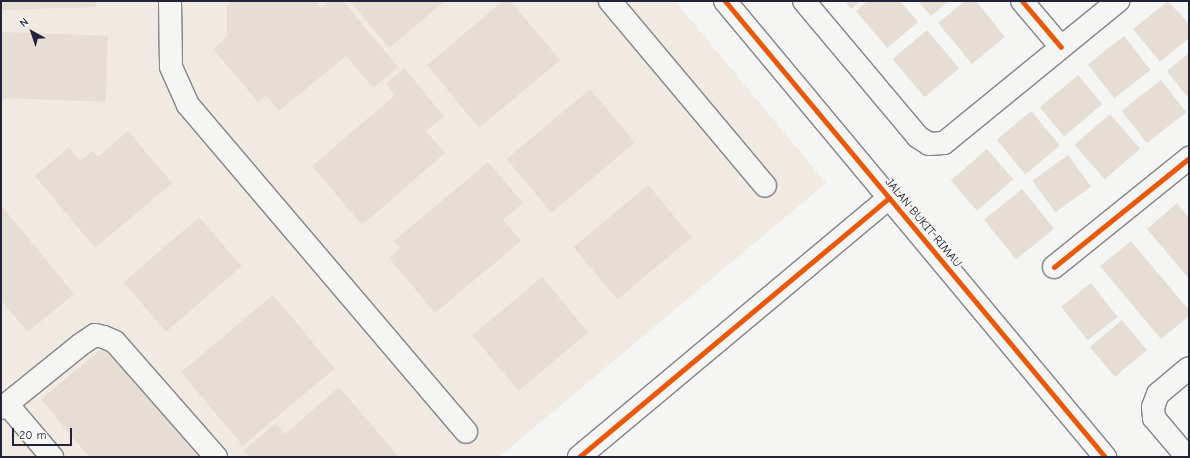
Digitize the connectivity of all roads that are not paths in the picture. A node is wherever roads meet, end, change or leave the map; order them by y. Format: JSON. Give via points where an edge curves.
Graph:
{"nodes":[{"id":1,"x":170,"y":1,"type":"edge"},
{"id":2,"x":610,"y":1,"type":"edge"},
{"id":3,"x":725,"y":1,"type":"edge"},
{"id":4,"x":804,"y":1,"type":"edge"},
{"id":5,"x":1022,"y":1,"type":"edge"},
{"id":6,"x":1118,"y":1,"type":"edge"},
{"id":7,"x":1061,"y":48,"type":"junction"},
{"id":8,"x":1189,"y":158,"type":"edge"},
{"id":9,"x":766,"y":186,"type":"dead end"},
{"id":10,"x":889,"y":198,"type":"junction"},
{"id":11,"x":1054,"y":267,"type":"dead end"},
{"id":12,"x":1189,"y":368,"type":"edge"},
{"id":13,"x":4,"y":406,"type":"edge"},
{"id":14,"x":466,"y":432,"type":"dead end"},
{"id":15,"x":52,"y":457,"type":"edge"},
{"id":16,"x":216,"y":457,"type":"edge"},
{"id":17,"x":579,"y":457,"type":"edge"},
{"id":18,"x":1105,"y":457,"type":"edge"},
{"id":19,"x":1187,"y":457,"type":"edge"}],
"edges":[{"from":1,"to":14,"type":"street","via":[[171,66],[188,105]]},
{"from":2,"to":9,"type":"street"},
{"from":3,"to":10,"type":"street","name":"JALAN BUKIT RIMAU"},
{"from":4,"to":7,"type":"street","via":[[918,137],[929,144],[944,143]]},
{"from":5,"to":7,"type":"street"},
{"from":6,"to":7,"type":"street"},
{"from":8,"to":11,"type":"street"},
{"from":10,"to":17,"type":"street"},
{"from":10,"to":18,"type":"street","name":"JALAN BUKIT RIMAU"},
{"from":12,"to":19,"type":"street","via":[[1158,394],[1153,407],[1154,418]]},
{"from":13,"to":15,"type":"street"},
{"from":13,"to":16,"type":"street","via":[[80,345],[95,336],[104,337],[115,342]]}]}
